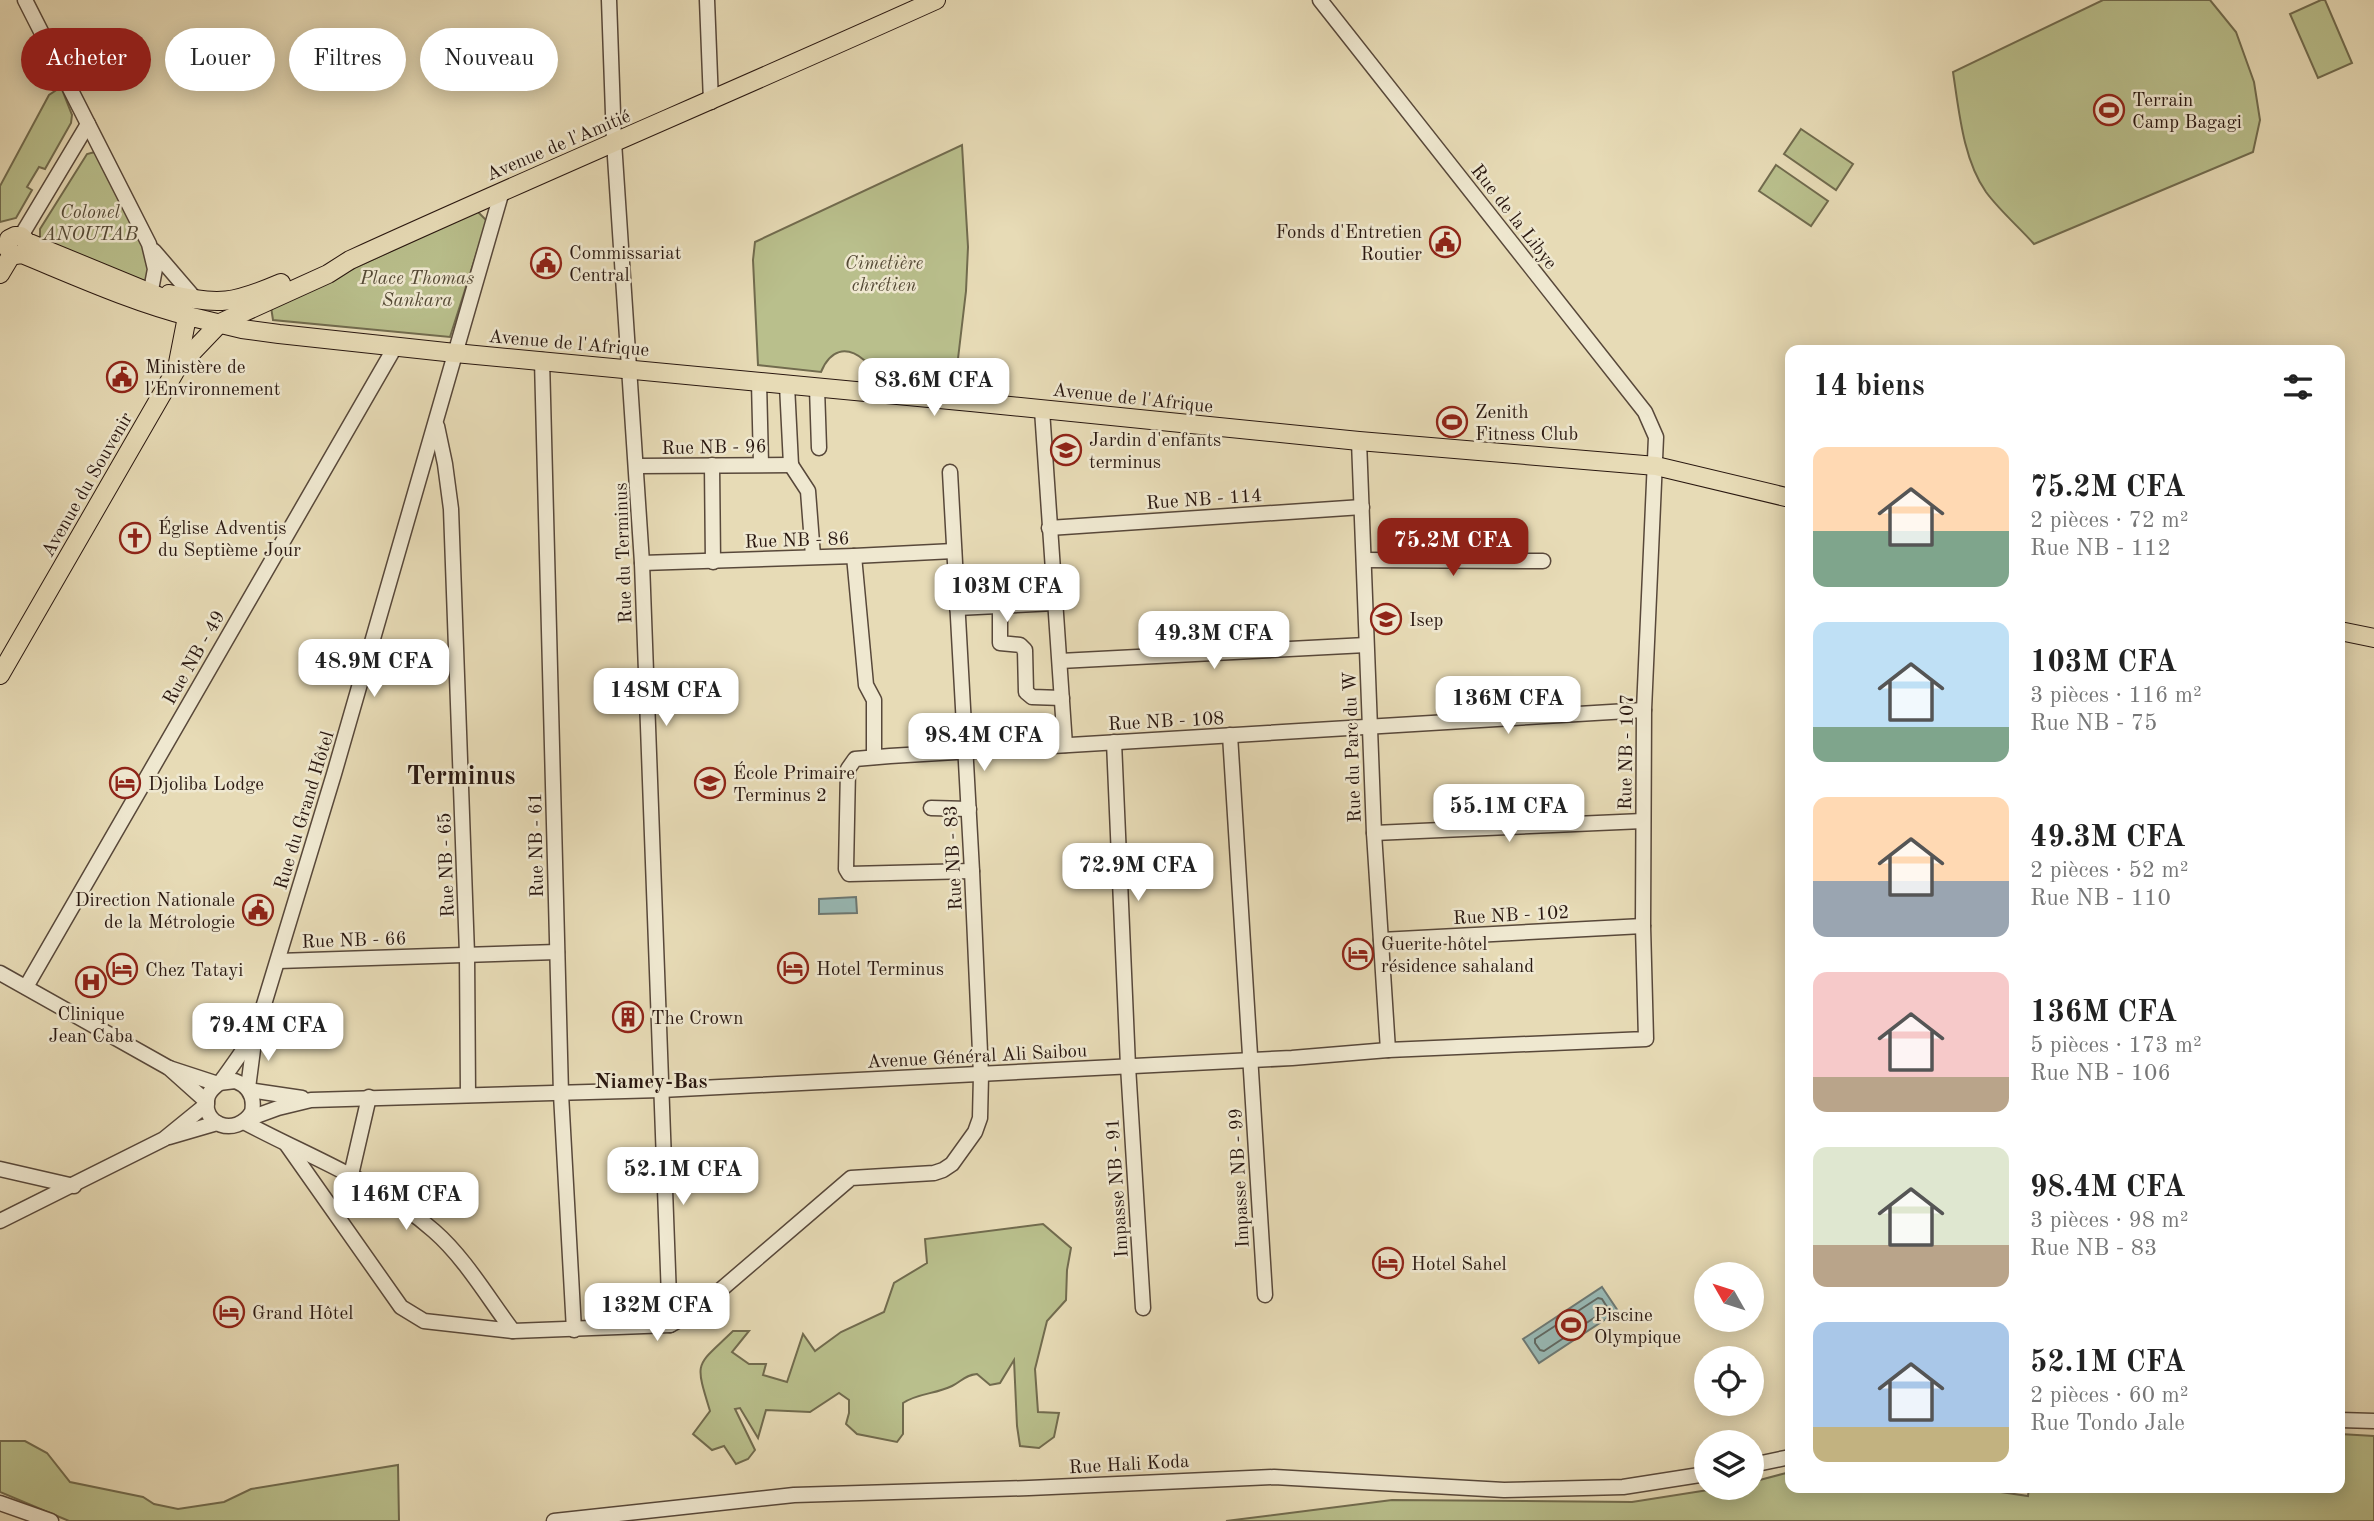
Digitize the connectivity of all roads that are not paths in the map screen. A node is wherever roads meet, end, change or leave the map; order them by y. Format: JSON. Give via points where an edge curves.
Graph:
{"nodes":[{"id":1,"x":24,"y":0,"type":"edge"},
{"id":2,"x":609,"y":0,"type":"edge"},
{"id":3,"x":707,"y":0,"type":"edge"},
{"id":4,"x":936,"y":0,"type":"edge"},
{"id":5,"x":1320,"y":0,"type":"edge"},
{"id":6,"x":711,"y":102,"type":"junction"},
{"id":7,"x":88,"y":124,"type":"junction"},
{"id":8,"x":614,"y":142,"type":"junction"},
{"id":9,"x":502,"y":191,"type":"junction"},
{"id":10,"x":13,"y":243,"type":"edge"},
{"id":11,"x":149,"y":244,"type":"junction"},
{"id":12,"x":350,"y":260,"type":"junction"},
{"id":13,"x":0,"y":274,"type":"edge"},
{"id":14,"x":144,"y":289,"type":"junction"},
{"id":15,"x":197,"y":301,"type":"junction"},
{"id":16,"x":186,"y":316,"type":"junction"},
{"id":17,"x":220,"y":323,"type":"junction"},
{"id":18,"x":395,"y":347,"type":"junction"},
{"id":19,"x":455,"y":353,"type":"junction"},
{"id":20,"x":542,"y":360,"type":"junction"},
{"id":21,"x":177,"y":368,"type":"junction"},
{"id":22,"x":630,"y":369,"type":"junction"},
{"id":23,"x":759,"y":382,"type":"junction"},
{"id":24,"x":787,"y":385,"type":"junction"},
{"id":25,"x":817,"y":388,"type":"junction"},
{"id":26,"x":1042,"y":410,"type":"junction"},
{"id":27,"x":436,"y":425,"type":"junction"},
{"id":28,"x":1359,"y":442,"type":"junction"},
{"id":29,"x":819,"y":448,"type":"dead end"},
{"id":30,"x":761,"y":464,"type":"junction"},
{"id":31,"x":712,"y":465,"type":"junction"},
{"id":32,"x":791,"y":465,"type":"junction"},
{"id":33,"x":638,"y":466,"type":"junction"},
{"id":34,"x":1656,"y":466,"type":"junction"},
{"id":35,"x":950,"y":472,"type":"dead end"},
{"id":36,"x":1785,"y":497,"type":"edge"},
{"id":37,"x":1362,"y":507,"type":"junction"},
{"id":38,"x":1049,"y":528,"type":"junction"},
{"id":39,"x":954,"y":551,"type":"junction"},
{"id":40,"x":813,"y":556,"type":"junction"},
{"id":41,"x":854,"y":556,"type":"junction"},
{"id":42,"x":1364,"y":560,"type":"junction"},
{"id":43,"x":1543,"y":561,"type":"dead end"},
{"id":44,"x":713,"y":562,"type":"junction"},
{"id":45,"x":642,"y":563,"type":"junction"},
{"id":46,"x":1055,"y":603,"type":"junction"},
{"id":47,"x":1000,"y":607,"type":"junction"},
{"id":48,"x":957,"y":608,"type":"junction"},
{"id":49,"x":2345,"y":632,"type":"edge"},
{"id":50,"x":2374,"y":638,"type":"edge"},
{"id":51,"x":1366,"y":645,"type":"junction"},
{"id":52,"x":1060,"y":661,"type":"junction"},
{"id":53,"x":0,"y":675,"type":"edge"},
{"id":54,"x":1062,"y":698,"type":"junction"},
{"id":55,"x":1644,"y":710,"type":"junction"},
{"id":56,"x":1369,"y":727,"type":"junction"},
{"id":57,"x":1230,"y":735,"type":"junction"},
{"id":58,"x":1114,"y":742,"type":"junction"},
{"id":59,"x":1065,"y":745,"type":"junction"},
{"id":60,"x":965,"y":751,"type":"junction"},
{"id":61,"x":874,"y":757,"type":"junction"},
{"id":62,"x":931,"y":808,"type":"dead end"},
{"id":63,"x":969,"y":809,"type":"junction"},
{"id":64,"x":1643,"y":821,"type":"junction"},
{"id":65,"x":1374,"y":833,"type":"junction"},
{"id":66,"x":972,"y":871,"type":"junction"},
{"id":67,"x":1643,"y":926,"type":"junction"},
{"id":68,"x":1381,"y":940,"type":"junction"},
{"id":69,"x":557,"y":952,"type":"junction"},
{"id":70,"x":467,"y":954,"type":"junction"},
{"id":71,"x":278,"y":961,"type":"junction"},
{"id":72,"x":0,"y":973,"type":"edge"},
{"id":73,"x":26,"y":987,"type":"junction"},
{"id":74,"x":255,"y":1034,"type":"junction"},
{"id":75,"x":1646,"y":1039,"type":"joint"},
{"id":76,"x":1388,"y":1050,"type":"junction"},
{"id":77,"x":1250,"y":1059,"type":"junction"},
{"id":78,"x":1128,"y":1066,"type":"junction"},
{"id":79,"x":169,"y":1068,"type":"junction"},
{"id":80,"x":981,"y":1074,"type":"junction"},
{"id":81,"x":218,"y":1083,"type":"junction"},
{"id":82,"x":248,"y":1089,"type":"junction"},
{"id":83,"x":661,"y":1090,"type":"junction"},
{"id":84,"x":561,"y":1094,"type":"junction"},
{"id":85,"x":468,"y":1095,"type":"junction"},
{"id":86,"x":369,"y":1097,"type":"junction"},
{"id":87,"x":311,"y":1100,"type":"junction"},
{"id":88,"x":207,"y":1103,"type":"junction"},
{"id":89,"x":246,"y":1121,"type":"junction"},
{"id":90,"x":217,"y":1123,"type":"junction"},
{"id":91,"x":164,"y":1139,"type":"junction"},
{"id":92,"x":288,"y":1145,"type":"junction"},
{"id":93,"x":0,"y":1169,"type":"edge"},
{"id":94,"x":351,"y":1175,"type":"junction"},
{"id":95,"x":74,"y":1186,"type":"junction"},
{"id":96,"x":0,"y":1221,"type":"edge"},
{"id":97,"x":1265,"y":1295,"type":"dead end"},
{"id":98,"x":1143,"y":1308,"type":"dead end"},
{"id":99,"x":670,"y":1325,"type":"junction"},
{"id":100,"x":573,"y":1330,"type":"junction"},
{"id":101,"x":513,"y":1331,"type":"junction"},
{"id":102,"x":2345,"y":1420,"type":"edge"},
{"id":103,"x":2374,"y":1421,"type":"edge"},
{"id":104,"x":1785,"y":1458,"type":"edge"},
{"id":105,"x":1764,"y":1462,"type":"edge"},
{"id":106,"x":1694,"y":1476,"type":"edge"},
{"id":107,"x":0,"y":1503,"type":"edge"},
{"id":108,"x":51,"y":1521,"type":"edge"},
{"id":109,"x":554,"y":1521,"type":"edge"}],
"edges":[{"from":1,"to":7,"type":"street"},
{"from":2,"to":8,"type":"street","name":"Rue du Terminus"},
{"from":3,"to":6,"type":"street"},
{"from":4,"to":6,"type":"main road","name":"Avenue de l'Amitié"},
{"from":5,"to":34,"type":"street","name":"Rue de la Libye","via":[[1645,412],[1656,437]]},
{"from":6,"to":8,"type":"main road","name":"Avenue de l'Amitié"},
{"from":7,"to":10,"type":"street"},
{"from":7,"to":11,"type":"street"},
{"from":8,"to":9,"type":"main road","name":"Avenue de l'Amitié"},
{"from":8,"to":22,"type":"street","name":"Rue du Terminus"},
{"from":9,"to":12,"type":"main road","name":"Avenue de l'Amitié"},
{"from":9,"to":19,"type":"street","name":"Rue du Grand Hôtel"},
{"from":10,"to":13,"type":"main road"},
{"from":10,"to":14,"type":"main road"},
{"from":10,"to":16,"type":"main road","name":"Avenue de l'Afrique","via":[[145,304]]},
{"from":11,"to":14,"type":"street","via":[[155,269]]},
{"from":11,"to":15,"type":"street"},
{"from":12,"to":15,"type":"main road","name":"Avenue de l'Amitié","via":[[235,299]]},
{"from":12,"to":17,"type":"main road","name":"Avenue de l'Amitié"},
{"from":14,"to":15,"type":"main road","name":"Avenue de l'Amitié"},
{"from":14,"to":16,"type":"main road","via":[[178,304]]},
{"from":16,"to":17,"type":"main road","name":"Avenue de l'Afrique"},
{"from":16,"to":21,"type":"main road"},
{"from":17,"to":18,"type":"main road","name":"Avenue de l'Afrique"},
{"from":17,"to":21,"type":"main road","name":"Avenue du Souvenir"},
{"from":18,"to":19,"type":"main road","name":"Avenue de l'Afrique"},
{"from":18,"to":73,"type":"street","name":"Rue NB - 49"},
{"from":19,"to":20,"type":"main road","name":"Avenue de l'Afrique"},
{"from":19,"to":27,"type":"street","name":"Rue du Grand Hôtel"},
{"from":20,"to":22,"type":"main road","name":"Avenue de l'Afrique"},
{"from":20,"to":69,"type":"street","name":"Rue NB - 61"},
{"from":21,"to":53,"type":"main road","name":"Avenue du Souvenir"},
{"from":22,"to":23,"type":"main road","name":"Avenue de l'Afrique"},
{"from":22,"to":33,"type":"street","name":"Rue du Terminus"},
{"from":23,"to":24,"type":"main road","name":"Avenue de l'Afrique"},
{"from":23,"to":30,"type":"street"},
{"from":24,"to":25,"type":"main road","name":"Avenue de l'Afrique"},
{"from":24,"to":32,"type":"street"},
{"from":25,"to":26,"type":"main road","name":"Avenue de l'Afrique"},
{"from":25,"to":29,"type":"street"},
{"from":26,"to":28,"type":"main road","name":"Avenue de l'Afrique"},
{"from":26,"to":38,"type":"street"},
{"from":27,"to":70,"type":"street","name":"Rue NB - 65","via":[[451,509]]},
{"from":27,"to":71,"type":"street","name":"Rue du Grand Hôtel"},
{"from":28,"to":34,"type":"main road","name":"Avenue de l'Afrique"},
{"from":28,"to":37,"type":"street","name":"Rue du Parc du W"},
{"from":30,"to":31,"type":"street","name":"Rue NB - 96"},
{"from":30,"to":32,"type":"street","name":"Rue NB - 96"},
{"from":31,"to":33,"type":"street","name":"Rue NB - 96"},
{"from":31,"to":44,"type":"street"},
{"from":32,"to":40,"type":"street","via":[[808,491]]},
{"from":33,"to":45,"type":"street","name":"Rue du Terminus"},
{"from":34,"to":36,"type":"main road","name":"Avenue de l'Afrique"},
{"from":34,"to":55,"type":"street","name":"Rue NB - 107"},
{"from":35,"to":39,"type":"street","name":"Rue NB - 83"},
{"from":37,"to":38,"type":"street","name":"Rue NB - 114"},
{"from":37,"to":42,"type":"street","name":"Rue du Parc du W"},
{"from":38,"to":46,"type":"street"},
{"from":39,"to":41,"type":"street","name":"Rue NB - 86"},
{"from":39,"to":48,"type":"street","name":"Rue NB - 83"},
{"from":40,"to":41,"type":"street","name":"Rue NB - 86"},
{"from":40,"to":44,"type":"street","name":"Rue NB - 86"},
{"from":41,"to":61,"type":"street","via":[[866,685],[874,700]]},
{"from":42,"to":43,"type":"street"},
{"from":42,"to":51,"type":"street","name":"Rue du Parc du W"},
{"from":44,"to":45,"type":"street","name":"Rue NB - 86"},
{"from":45,"to":83,"type":"street","name":"Rue du Terminus"},
{"from":46,"to":47,"type":"street"},
{"from":46,"to":52,"type":"street"},
{"from":47,"to":48,"type":"street"},
{"from":47,"to":54,"type":"street","via":[[1000,643],[1025,650],[1028,695]]},
{"from":48,"to":60,"type":"street","name":"Rue NB - 83"},
{"from":49,"to":50,"type":"main road"},
{"from":51,"to":52,"type":"street"},
{"from":51,"to":56,"type":"street","name":"Rue du Parc du W"},
{"from":52,"to":54,"type":"street"},
{"from":54,"to":59,"type":"street"},
{"from":55,"to":56,"type":"street","name":"Rue NB - 108"},
{"from":55,"to":64,"type":"street","name":"Rue NB - 107"},
{"from":56,"to":57,"type":"street","name":"Rue NB - 108"},
{"from":56,"to":65,"type":"street","name":"Rue du Parc du W"},
{"from":57,"to":58,"type":"street","name":"Rue NB - 108"},
{"from":57,"to":77,"type":"street","name":"Impasse NB - 99"},
{"from":58,"to":59,"type":"street","name":"Rue NB - 108"},
{"from":58,"to":78,"type":"street","name":"Impasse NB - 91"},
{"from":59,"to":60,"type":"street","name":"Rue NB - 108"},
{"from":60,"to":61,"type":"street","name":"Rue NB - 108"},
{"from":60,"to":63,"type":"street","name":"Rue NB - 83"},
{"from":61,"to":66,"type":"street","name":"Rue NB - 108","via":[[855,759],[850,765],[847,873]]},
{"from":62,"to":63,"type":"street"},
{"from":63,"to":66,"type":"street","name":"Rue NB - 83"},
{"from":64,"to":65,"type":"street"},
{"from":64,"to":67,"type":"street","name":"Rue NB - 107"},
{"from":65,"to":68,"type":"street","name":"Rue du Parc du W"},
{"from":66,"to":80,"type":"street","name":"Rue NB - 83"},
{"from":67,"to":68,"type":"street","name":"Rue NB - 102"},
{"from":67,"to":75,"type":"street","name":"Rue NB - 107"},
{"from":68,"to":76,"type":"street","name":"Rue du Parc du W"},
{"from":69,"to":70,"type":"street","name":"Rue NB - 66"},
{"from":69,"to":84,"type":"street","name":"Rue NB - 61"},
{"from":70,"to":71,"type":"street","name":"Rue NB - 66"},
{"from":70,"to":85,"type":"street","name":"Rue NB - 65"},
{"from":71,"to":74,"type":"street","name":"Rue du Grand Hôtel"},
{"from":72,"to":73,"type":"street"},
{"from":73,"to":79,"type":"street"},
{"from":74,"to":81,"type":"street","name":"Rue du Grand Hôtel"},
{"from":74,"to":82,"type":"street","name":"Rue du Grand Hôtel"},
{"from":75,"to":76,"type":"street","name":"Avenue Général Ali Saibou"},
{"from":76,"to":77,"type":"street","name":"Avenue Général Ali Saibou"},
{"from":77,"to":78,"type":"street","name":"Avenue Général Ali Saibou"},
{"from":77,"to":97,"type":"street","name":"Impasse NB - 99"},
{"from":78,"to":80,"type":"street","name":"Avenue Général Ali Saibou"},
{"from":78,"to":98,"type":"street","name":"Impasse NB - 91"},
{"from":79,"to":81,"type":"street"},
{"from":79,"to":88,"type":"street"},
{"from":80,"to":83,"type":"street","name":"Avenue Général Ali Saibou"},
{"from":80,"to":99,"type":"street","name":"Rue NB - 83","via":[[979,1125],[952,1164],[934,1173],[851,1178],[696,1311]]},
{"from":81,"to":82,"type":"street","via":[[234,1081]]},
{"from":81,"to":88,"type":"street"},
{"from":82,"to":87,"type":"street","name":"Avenue Général Ali Saibou"},
{"from":82,"to":89,"type":"street","via":[[253,1104]]},
{"from":83,"to":84,"type":"street","name":"Avenue Général Ali Saibou"},
{"from":83,"to":99,"type":"street","name":"Rue du Terminus"},
{"from":84,"to":85,"type":"street","name":"Avenue Général Ali Saibou"},
{"from":84,"to":100,"type":"street","name":"Rue NB - 61"},
{"from":85,"to":86,"type":"street","name":"Avenue Général Ali Saibou"},
{"from":86,"to":87,"type":"street","name":"Avenue Général Ali Saibou"},
{"from":86,"to":94,"type":"street"},
{"from":87,"to":89,"type":"street","name":"Avenue Général Ali Saibou"},
{"from":88,"to":90,"type":"street","via":[[209,1115]]},
{"from":88,"to":91,"type":"street"},
{"from":89,"to":90,"type":"street","via":[[230,1127]]},
{"from":89,"to":92,"type":"street"},
{"from":90,"to":91,"type":"street"},
{"from":91,"to":95,"type":"street"},
{"from":92,"to":94,"type":"street"},
{"from":92,"to":101,"type":"street","via":[[401,1307],[424,1321]]},
{"from":93,"to":95,"type":"street"},
{"from":94,"to":101,"type":"street","via":[[434,1231]]},
{"from":95,"to":96,"type":"street"},
{"from":99,"to":100,"type":"street"},
{"from":100,"to":101,"type":"street"},
{"from":102,"to":103,"type":"street"},
{"from":104,"to":105,"type":"street"},
{"from":106,"to":109,"type":"street","name":"Rue Hali Koda","via":[[1623,1487],[1504,1490],[1274,1477],[794,1495]]},
{"from":107,"to":108,"type":"street"}]}
